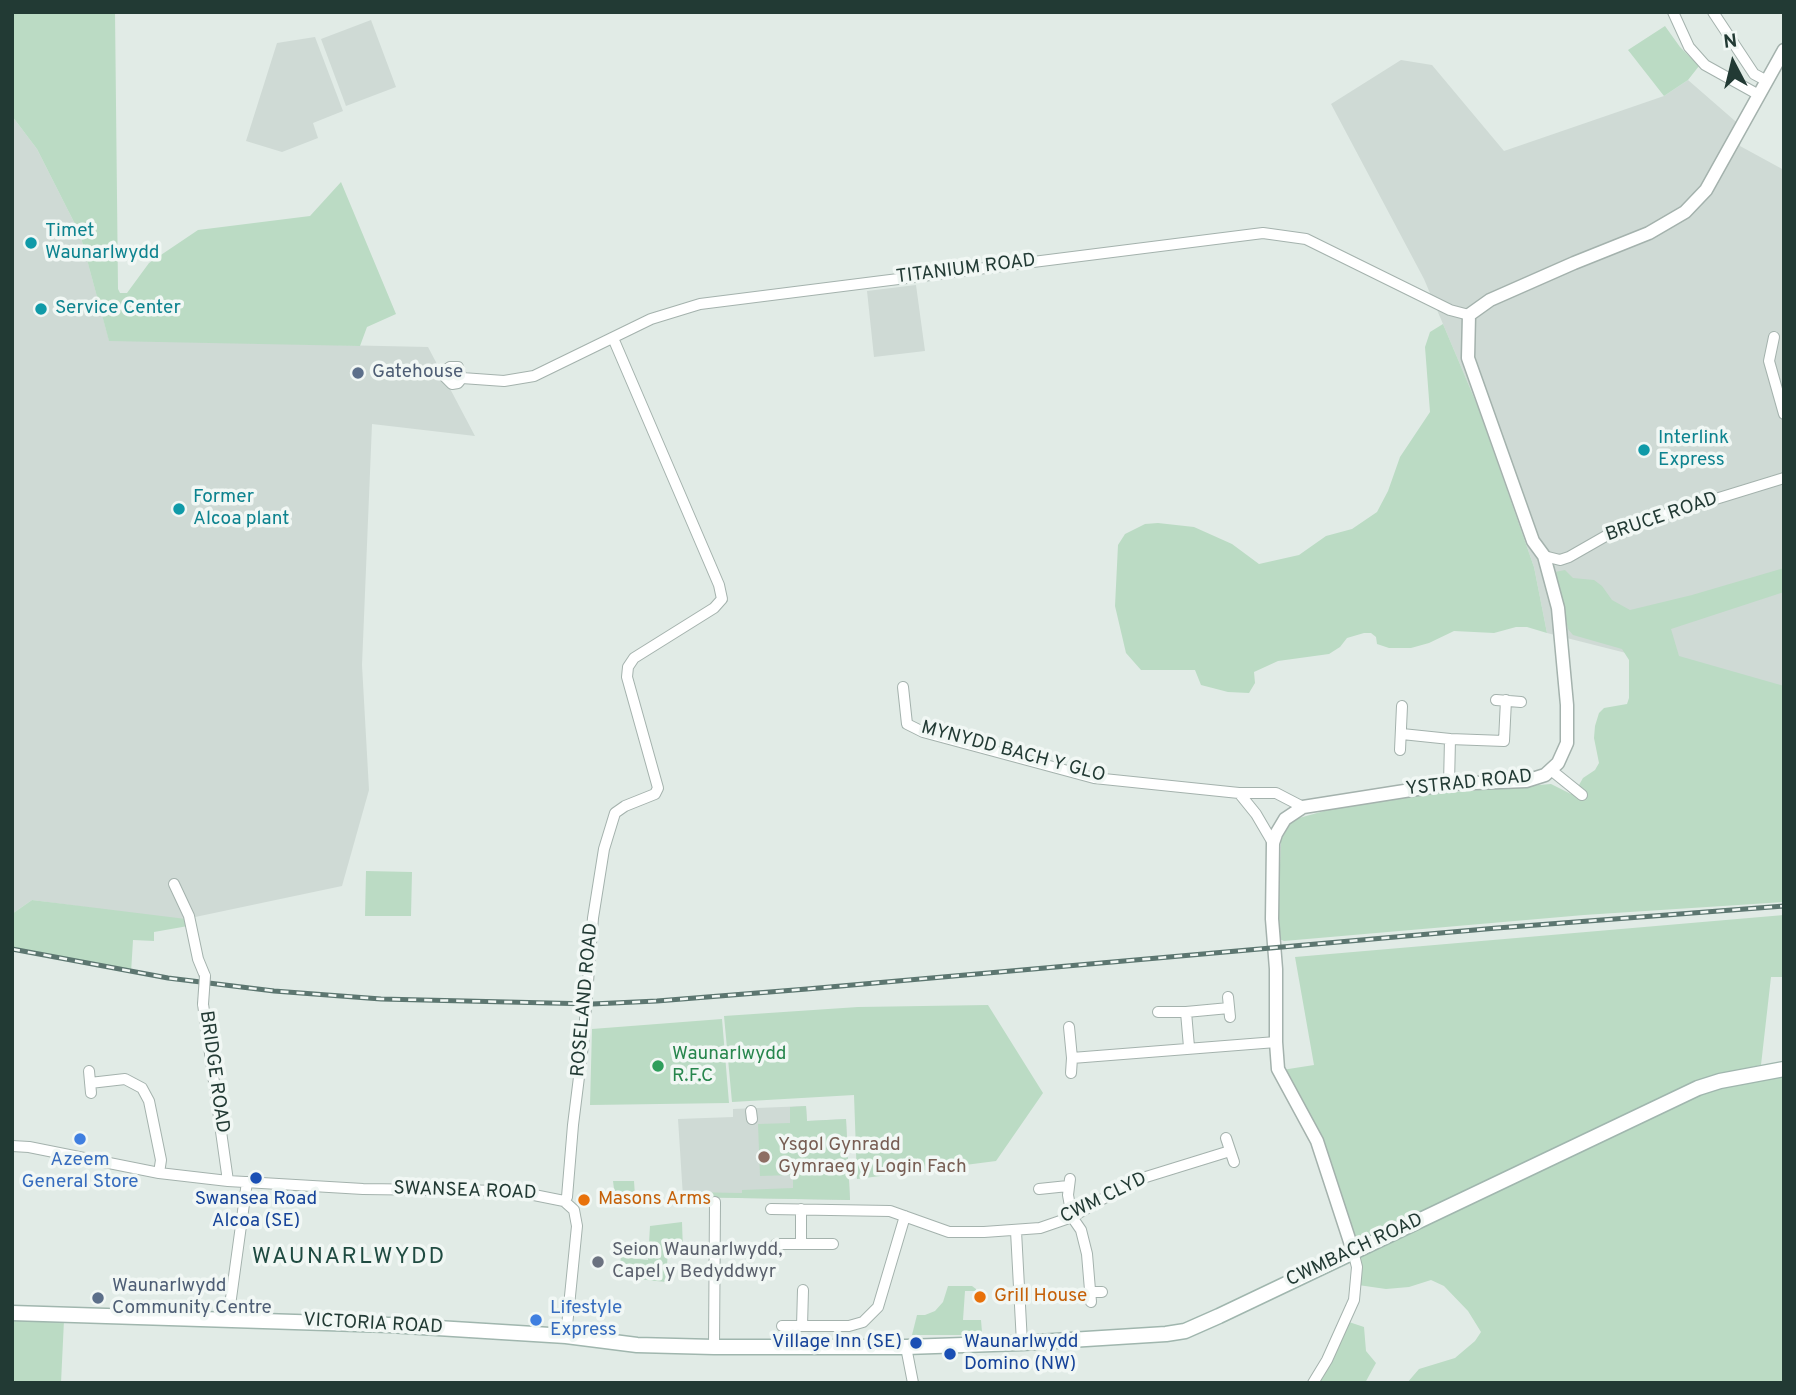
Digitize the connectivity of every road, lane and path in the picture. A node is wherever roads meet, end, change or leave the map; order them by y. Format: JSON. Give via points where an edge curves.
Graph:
{"nodes":[{"id":1,"x":1673,"y":12,"type":"edge"},
{"id":2,"x":1713,"y":12,"type":"edge"},
{"id":3,"x":1784,"y":50,"type":"edge"},
{"id":4,"x":1767,"y":81,"type":"junction"},
{"id":5,"x":1759,"y":95,"type":"junction"},
{"id":6,"x":1469,"y":315,"type":"junction"},
{"id":7,"x":1774,"y":337,"type":"dead end"},
{"id":8,"x":613,"y":338,"type":"junction"},
{"id":9,"x":462,"y":378,"type":"dead end"},
{"id":10,"x":1784,"y":414,"type":"edge"},
{"id":11,"x":1784,"y":478,"type":"edge"},
{"id":12,"x":1544,"y":556,"type":"junction"},
{"id":13,"x":903,"y":687,"type":"dead end"},
{"id":14,"x":1521,"y":702,"type":"dead end"},
{"id":15,"x":1402,"y":706,"type":"dead end"},
{"id":16,"x":1402,"y":734,"type":"junction"},
{"id":17,"x":1450,"y":739,"type":"junction"},
{"id":18,"x":1400,"y":750,"type":"dead end"},
{"id":19,"x":1551,"y":770,"type":"junction"},
{"id":20,"x":1449,"y":784,"type":"junction"},
{"id":21,"x":1239,"y":793,"type":"junction"},
{"id":22,"x":1582,"y":795,"type":"dead end"},
{"id":23,"x":1303,"y":807,"type":"junction"},
{"id":24,"x":1273,"y":843,"type":"junction"},
{"id":25,"x":174,"y":884,"type":"dead end"},
{"id":26,"x":1229,"y":1007,"type":"dead end"},
{"id":27,"x":1158,"y":1012,"type":"dead end"},
{"id":28,"x":1186,"y":1012,"type":"junction"},
{"id":29,"x":1069,"y":1027,"type":"dead end"},
{"id":30,"x":1276,"y":1042,"type":"junction"},
{"id":31,"x":1189,"y":1047,"type":"junction"},
{"id":32,"x":1072,"y":1058,"type":"junction"},
{"id":33,"x":1784,"y":1069,"type":"edge"},
{"id":34,"x":89,"y":1071,"type":"dead end"},
{"id":35,"x":1070,"y":1073,"type":"dead end"},
{"id":36,"x":1226,"y":1138,"type":"dead end"},
{"id":37,"x":12,"y":1146,"type":"edge"},
{"id":38,"x":1230,"y":1151,"type":"junction"},
{"id":39,"x":1234,"y":1162,"type":"dead end"},
{"id":40,"x":159,"y":1173,"type":"junction"},
{"id":41,"x":228,"y":1181,"type":"junction"},
{"id":42,"x":247,"y":1182,"type":"junction"},
{"id":43,"x":1039,"y":1189,"type":"dead end"},
{"id":44,"x":564,"y":1201,"type":"junction"},
{"id":45,"x":712,"y":1208,"type":"dead end"},
{"id":46,"x":771,"y":1209,"type":"dead end"},
{"id":47,"x":801,"y":1209,"type":"junction"},
{"id":48,"x":905,"y":1216,"type":"junction"},
{"id":49,"x":1072,"y":1217,"type":"junction"},
{"id":50,"x":1016,"y":1231,"type":"junction"},
{"id":51,"x":776,"y":1244,"type":"dead end"},
{"id":52,"x":801,"y":1244,"type":"junction"},
{"id":53,"x":833,"y":1244,"type":"dead end"},
{"id":54,"x":1353,"y":1251,"type":"junction"},
{"id":55,"x":803,"y":1290,"type":"dead end"},
{"id":56,"x":1102,"y":1292,"type":"dead end"},
{"id":57,"x":12,"y":1313,"type":"edge"},
{"id":58,"x":229,"y":1320,"type":"junction"},
{"id":59,"x":782,"y":1326,"type":"dead end"},
{"id":60,"x":802,"y":1326,"type":"junction"},
{"id":61,"x":566,"y":1336,"type":"junction"},
{"id":62,"x":1022,"y":1343,"type":"junction"},
{"id":63,"x":714,"y":1347,"type":"junction"},
{"id":64,"x":906,"y":1347,"type":"junction"},
{"id":65,"x":914,"y":1383,"type":"edge"},
{"id":66,"x":1313,"y":1383,"type":"edge"}],
"edges":[{"from":1,"to":5,"type":"street","via":[[1689,47],[1705,65]]},
{"from":2,"to":4,"type":"street","via":[[1754,74]]},
{"from":3,"to":4,"type":"street"},
{"from":4,"to":5,"type":"street"},
{"from":5,"to":6,"type":"street","via":[[1706,190],[1685,212],[1649,233],[1490,300]]},
{"from":6,"to":8,"type":"street","name":"TITANIUM ROAD","via":[[1306,239],[1264,233],[700,304],[651,319]]},
{"from":6,"to":12,"type":"street","name":"YSTRAD ROAD","via":[[1468,358],[1533,541]]},
{"from":7,"to":10,"type":"street","via":[[1771,371]]},
{"from":8,"to":9,"type":"street","name":"TITANIUM ROAD","via":[[524,379]]},
{"from":8,"to":44,"type":"street","name":"ROSELAND ROAD","via":[[722,599],[628,667],[658,788],[655,794],[615,813],[604,849]]},
{"from":11,"to":12,"type":"street","name":"BRUCE ROAD","via":[[1618,529],[1560,560]]},
{"from":12,"to":19,"type":"street","name":"YSTRAD ROAD","via":[[1560,622],[1567,705],[1566,743]]},
{"from":13,"to":21,"type":"street","name":"MYNYDD BACH Y GLO","via":[[907,724],[923,733],[1094,778]]},
{"from":14,"to":17,"type":"street","via":[[1501,700],[1509,741]]},
{"from":15,"to":16,"type":"street"},
{"from":16,"to":17,"type":"street"},
{"from":16,"to":18,"type":"street"},
{"from":17,"to":20,"type":"street"},
{"from":19,"to":20,"type":"street","name":"YSTRAD ROAD","via":[[1526,781]]},
{"from":19,"to":22,"type":"street"},
{"from":20,"to":23,"type":"street","name":"YSTRAD ROAD"},
{"from":21,"to":23,"type":"street","name":"MYNYDD BACH Y GLO","via":[[1276,793]]},
{"from":21,"to":24,"type":"street"},
{"from":23,"to":24,"type":"street","via":[[1285,819]]},
{"from":24,"to":30,"type":"street"},
{"from":25,"to":41,"type":"street","name":"BRIDGE ROAD","bridge":true,"via":[[189,916],[205,976],[203,1004]]},
{"from":26,"to":28,"type":"street"},
{"from":27,"to":28,"type":"street"},
{"from":28,"to":31,"type":"street"},
{"from":29,"to":32,"type":"street"},
{"from":30,"to":31,"type":"street"},
{"from":30,"to":54,"type":"street","via":[[1278,1069],[1317,1140]]},
{"from":31,"to":32,"type":"street"},
{"from":32,"to":35,"type":"street"},
{"from":33,"to":54,"type":"main road","name":"CWMBACH ROAD","via":[[1698,1088]]},
{"from":34,"to":40,"type":"street","via":[[91,1088],[125,1079],[142,1088],[161,1160]]},
{"from":36,"to":38,"type":"street"},
{"from":37,"to":40,"type":"street","name":"SWANSEA ROAD"},
{"from":38,"to":39,"type":"street"},
{"from":38,"to":49,"type":"street","name":"CWM CLYD","via":[[1133,1181]]},
{"from":40,"to":41,"type":"street","name":"SWANSEA ROAD"},
{"from":41,"to":42,"type":"street","name":"SWANSEA ROAD"},
{"from":42,"to":44,"type":"street","name":"SWANSEA ROAD","via":[[514,1191]]},
{"from":42,"to":58,"type":"street"},
{"from":43,"to":49,"type":"street","via":[[1069,1182]]},
{"from":44,"to":61,"type":"street","name":"SWANSEA ROAD","via":[[574,1210],[577,1226]]},
{"from":45,"to":63,"type":"street"},
{"from":46,"to":47,"type":"street","name":"CWM CLYD"},
{"from":47,"to":48,"type":"street","name":"CWM CLYD","via":[[891,1211]]},
{"from":47,"to":52,"type":"street"},
{"from":48,"to":50,"type":"street","name":"CWM CLYD","via":[[949,1232]]},
{"from":48,"to":60,"type":"street","via":[[878,1307],[863,1322],[849,1326]]},
{"from":49,"to":50,"type":"street","name":"CWM CLYD"},
{"from":49,"to":56,"type":"street","via":[[1084,1242],[1090,1297]]},
{"from":50,"to":62,"type":"street"},
{"from":51,"to":52,"type":"street"},
{"from":52,"to":53,"type":"street"},
{"from":54,"to":62,"type":"main road","name":"CWMBACH ROAD","via":[[1185,1331]]},
{"from":54,"to":66,"type":"street","via":[[1357,1267],[1354,1300]]},
{"from":55,"to":60,"type":"street"},
{"from":57,"to":58,"type":"main road","name":"VICTORIA ROAD"},
{"from":58,"to":61,"type":"main road","name":"VICTORIA ROAD"},
{"from":59,"to":60,"type":"street"},
{"from":61,"to":63,"type":"main road","via":[[637,1345]]},
{"from":62,"to":64,"type":"main road","name":"CWMBACH ROAD"},
{"from":63,"to":64,"type":"main road"},
{"from":64,"to":65,"type":"street"}]}
